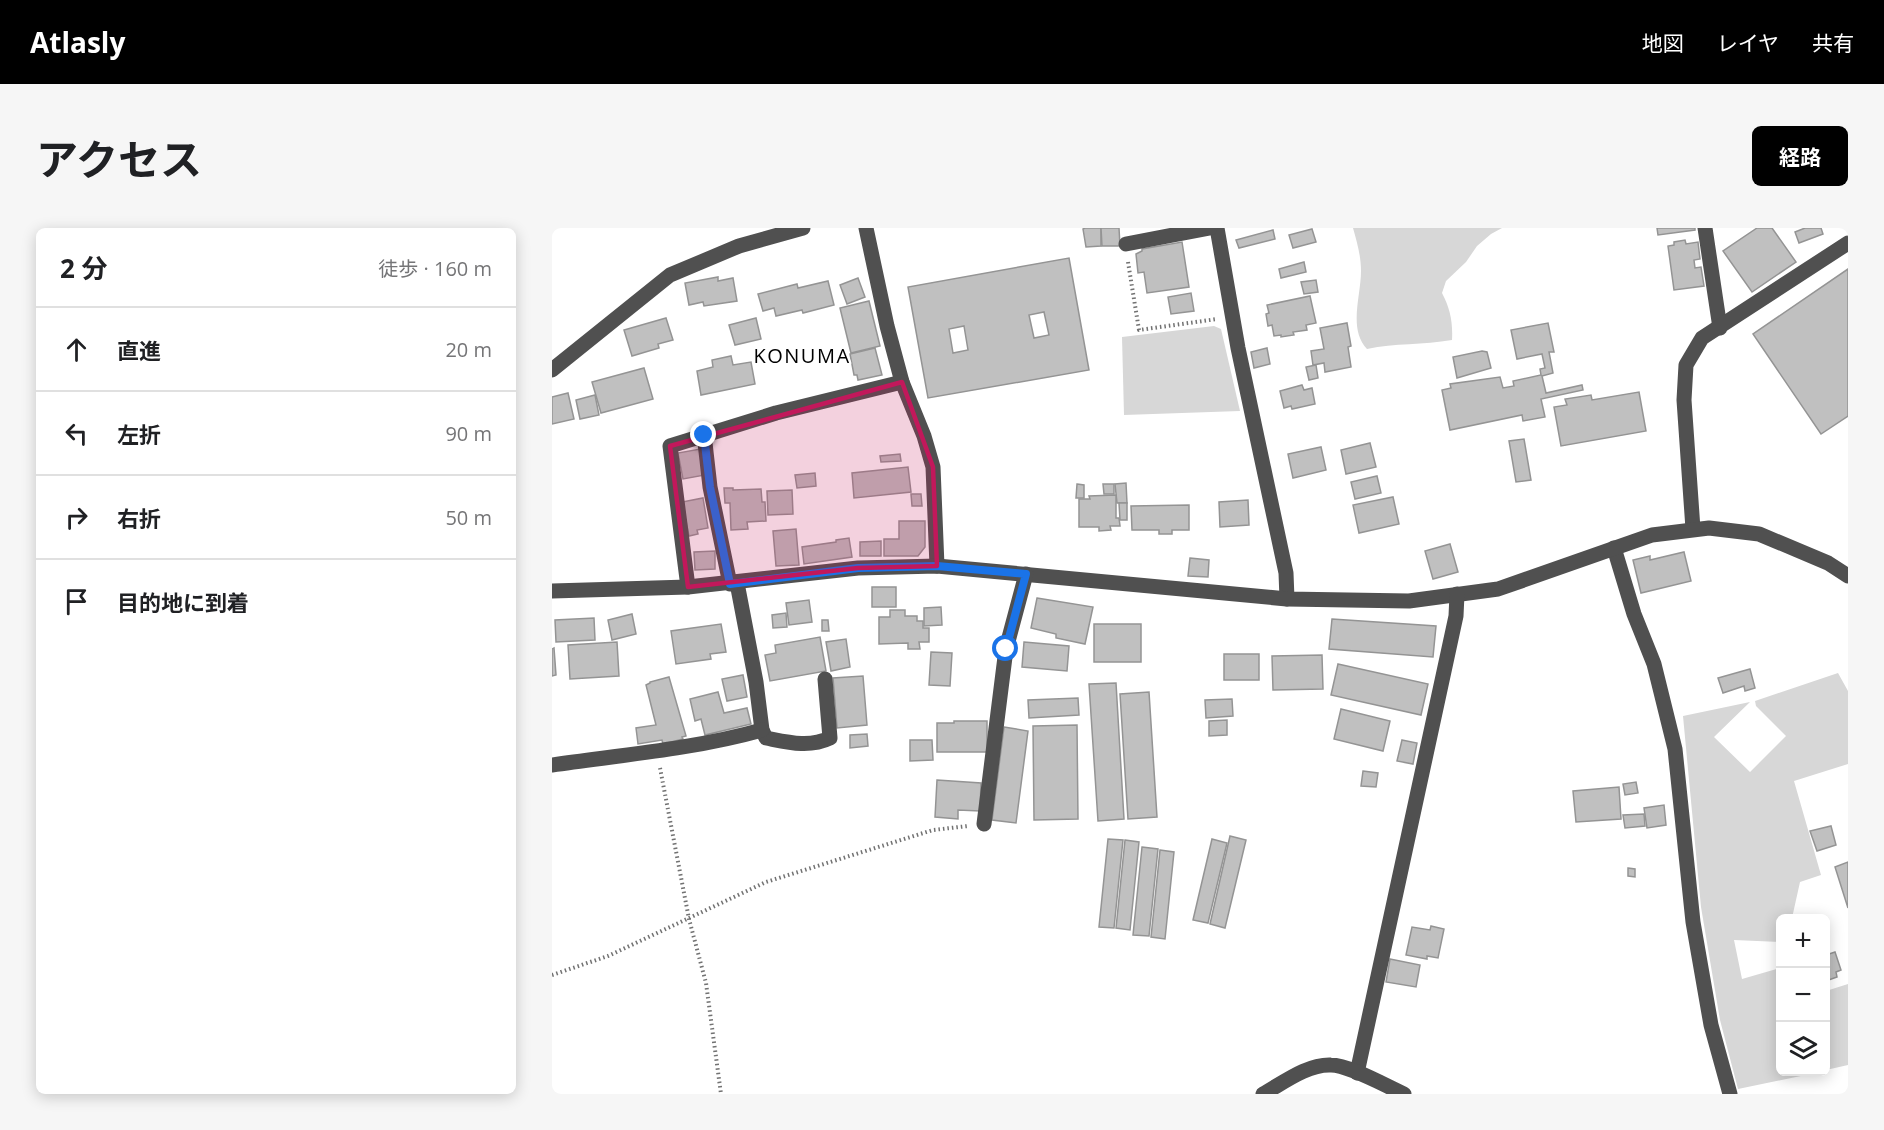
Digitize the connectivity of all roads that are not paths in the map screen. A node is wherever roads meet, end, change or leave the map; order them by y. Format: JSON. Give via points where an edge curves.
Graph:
{"nodes":[{"id":1,"x":803,"y":228,"type":"edge"},
{"id":2,"x":866,"y":228,"type":"edge"},
{"id":3,"x":1210,"y":228,"type":"edge"},
{"id":4,"x":1217,"y":228,"type":"edge"},
{"id":5,"x":1705,"y":228,"type":"edge"},
{"id":6,"x":1848,"y":243,"type":"edge"},
{"id":7,"x":1126,"y":244,"type":"road end"},
{"id":8,"x":1720,"y":328,"type":"junction"},
{"id":9,"x":552,"y":370,"type":"edge"},
{"id":10,"x":902,"y":382,"type":"junction"},
{"id":11,"x":704,"y":435,"type":"junction"},
{"id":12,"x":1693,"y":529,"type":"junction"},
{"id":13,"x":1614,"y":548,"type":"junction"},
{"id":14,"x":937,"y":566,"type":"junction"},
{"id":15,"x":1026,"y":574,"type":"junction"},
{"id":16,"x":1848,"y":576,"type":"edge"},
{"id":17,"x":734,"y":583,"type":"junction"},
{"id":18,"x":688,"y":587,"type":"junction"},
{"id":19,"x":552,"y":591,"type":"edge"},
{"id":20,"x":1457,"y":594,"type":"junction"},
{"id":21,"x":1287,"y":599,"type":"junction"},
{"id":22,"x":825,"y":680,"type":"dead end"},
{"id":23,"x":762,"y":730,"type":"junction"},
{"id":24,"x":552,"y":765,"type":"edge"},
{"id":25,"x":984,"y":824,"type":"road end"},
{"id":26,"x":1357,"y":1073,"type":"junction"},
{"id":27,"x":1263,"y":1094,"type":"edge"},
{"id":28,"x":1404,"y":1094,"type":"edge"},
{"id":29,"x":1730,"y":1094,"type":"edge"}],
"edges":[{"from":1,"to":9,"type":"street","via":[[739,246],[670,275]]},
{"from":2,"to":10,"type":"street"},
{"from":3,"to":7,"type":"street"},
{"from":4,"to":21,"type":"street","via":[[1286,573]]},
{"from":5,"to":8,"type":"street"},
{"from":6,"to":8,"type":"street"},
{"from":8,"to":12,"type":"street","via":[[1702,338],[1686,365],[1684,400]]},
{"from":10,"to":11,"type":"street"},
{"from":10,"to":14,"type":"street","via":[[933,467]]},
{"from":11,"to":17,"type":"street","via":[[710,487]]},
{"from":11,"to":18,"type":"street","via":[[670,446]]},
{"from":12,"to":13,"type":"street","via":[[1652,535]]},
{"from":12,"to":16,"type":"street","via":[[1759,534],[1828,563]]},
{"from":13,"to":20,"type":"street","via":[[1498,589]]},
{"from":13,"to":29,"type":"street","via":[[1654,664],[1675,749],[1694,922],[1711,1025]]},
{"from":14,"to":15,"type":"street"},
{"from":14,"to":17,"type":"street","via":[[858,568]]},
{"from":15,"to":21,"type":"street"},
{"from":15,"to":25,"type":"street","via":[[1006,649]]},
{"from":17,"to":18,"type":"street"},
{"from":17,"to":23,"type":"street","via":[[756,682]]},
{"from":18,"to":19,"type":"street"},
{"from":20,"to":21,"type":"street","via":[[1409,602]]},
{"from":20,"to":26,"type":"street","via":[[1456,616]]},
{"from":22,"to":23,"type":"street","via":[[830,738],[798,744],[766,738]]},
{"from":23,"to":24,"type":"street","via":[[724,741]]},
{"from":26,"to":27,"type":"street","via":[[1333,1065],[1319,1066]]},
{"from":26,"to":28,"type":"street"}]}
